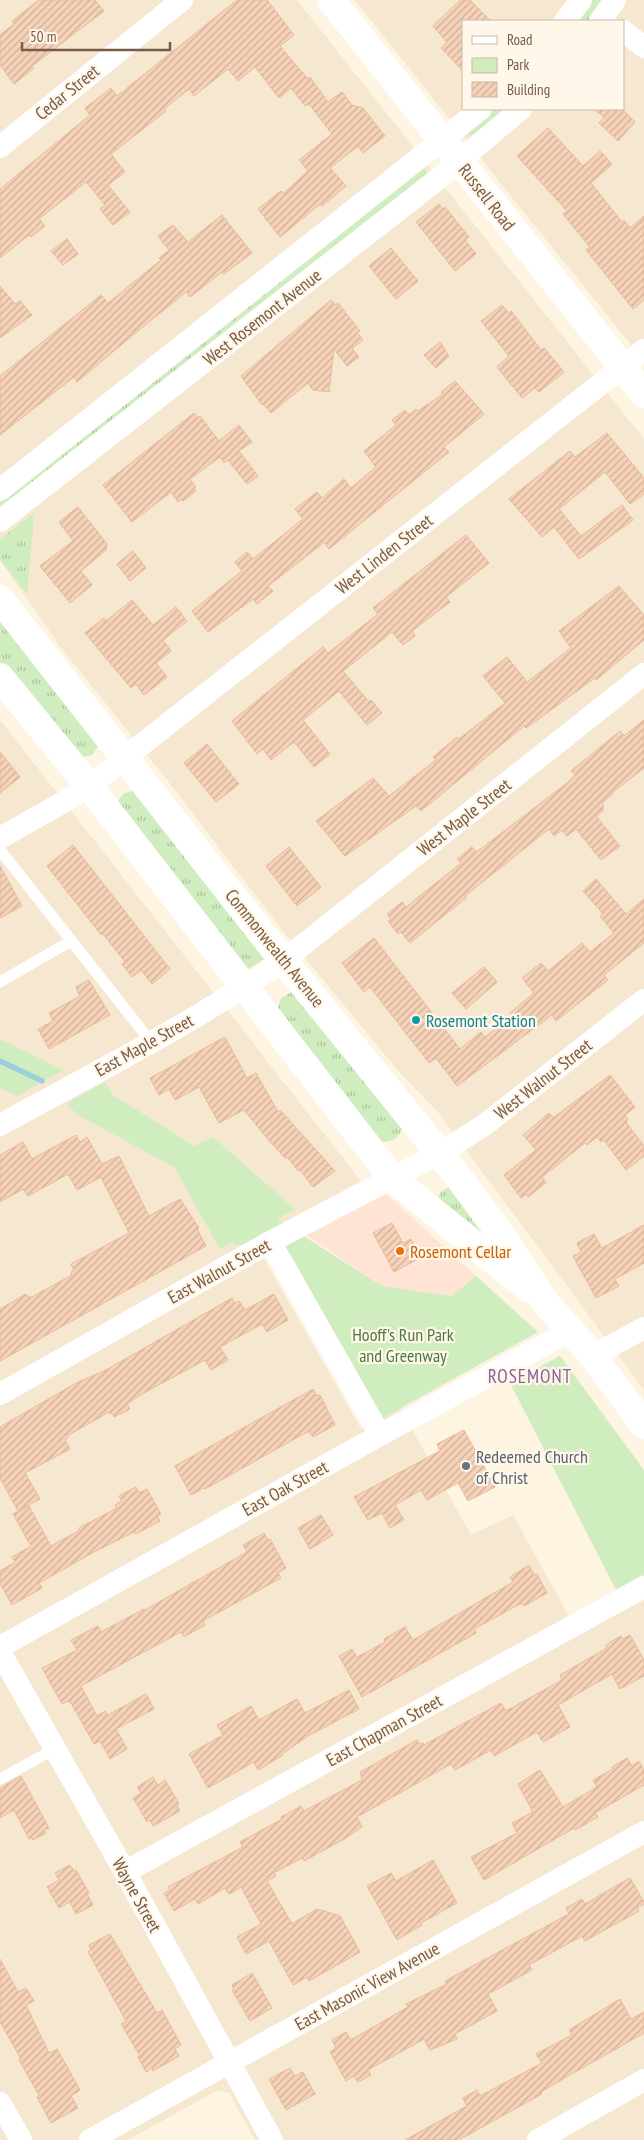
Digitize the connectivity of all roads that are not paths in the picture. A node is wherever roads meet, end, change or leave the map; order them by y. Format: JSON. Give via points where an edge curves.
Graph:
{"nodes":[{"id":1,"x":182,"y":0,"type":"edge"},
{"id":2,"x":331,"y":0,"type":"edge"},
{"id":3,"x":581,"y":0,"type":"edge"},
{"id":4,"x":566,"y":20,"type":"edge"},
{"id":5,"x":624,"y":32,"type":"edge"},
{"id":6,"x":644,"y":47,"type":"edge"},
{"id":7,"x":480,"y":110,"type":"edge"},
{"id":8,"x":521,"y":110,"type":"edge"},
{"id":9,"x":442,"y":140,"type":"junction"},
{"id":10,"x":0,"y":147,"type":"edge"},
{"id":11,"x":460,"y":162,"type":"junction"},
{"id":12,"x":644,"y":350,"type":"edge"},
{"id":13,"x":622,"y":367,"type":"junction"},
{"id":14,"x":644,"y":394,"type":"edge"},
{"id":15,"x":0,"y":490,"type":"edge"},
{"id":16,"x":0,"y":521,"type":"edge"},
{"id":17,"x":0,"y":599,"type":"edge"},
{"id":18,"x":644,"y":674,"type":"edge"},
{"id":19,"x":0,"y":677,"type":"edge"},
{"id":20,"x":124,"y":757,"type":"junction"},
{"id":21,"x":89,"y":786,"type":"junction"},
{"id":22,"x":0,"y":838,"type":"edge"},
{"id":23,"x":0,"y":850,"type":"edge"},
{"id":24,"x":71,"y":941,"type":"junction"},
{"id":25,"x":284,"y":960,"type":"junction"},
{"id":26,"x":0,"y":982,"type":"edge"},
{"id":27,"x":245,"y":987,"type":"junction"},
{"id":28,"x":644,"y":1000,"type":"edge"},
{"id":29,"x":151,"y":1042,"type":"junction"},
{"id":30,"x":0,"y":1125,"type":"edge"},
{"id":31,"x":440,"y":1153,"type":"junction"},
{"id":32,"x":393,"y":1179,"type":"junction"},
{"id":33,"x":270,"y":1242,"type":"junction"},
{"id":34,"x":544,"y":1301,"type":"junction"},
{"id":35,"x":644,"y":1328,"type":"edge"},
{"id":36,"x":570,"y":1332,"type":"junction"},
{"id":37,"x":593,"y":1356,"type":"junction"},
{"id":38,"x":0,"y":1394,"type":"edge"},
{"id":39,"x":644,"y":1425,"type":"edge"},
{"id":40,"x":380,"y":1435,"type":"junction"},
{"id":41,"x":644,"y":1587,"type":"edge"},
{"id":42,"x":0,"y":1646,"type":"edge"},
{"id":43,"x":0,"y":1652,"type":"edge"},
{"id":44,"x":55,"y":1749,"type":"junction"},
{"id":45,"x":0,"y":1779,"type":"edge"},
{"id":46,"x":644,"y":1832,"type":"edge"},
{"id":47,"x":124,"y":1872,"type":"junction"},
{"id":48,"x":229,"y":2064,"type":"junction"},
{"id":49,"x":644,"y":2080,"type":"edge"},
{"id":50,"x":0,"y":2103,"type":"edge"},
{"id":51,"x":20,"y":2140,"type":"edge"},
{"id":52,"x":90,"y":2140,"type":"edge"},
{"id":53,"x":272,"y":2140,"type":"edge"},
{"id":54,"x":538,"y":2140,"type":"edge"}],
"edges":[{"from":1,"to":10,"type":"street","name":"Cedar Street"},
{"from":2,"to":9,"type":"street","name":"Russell Road"},
{"from":3,"to":4,"type":"street"},
{"from":5,"to":6,"type":"street"},
{"from":7,"to":9,"type":"street","name":"West Rosemont Avenue"},
{"from":8,"to":11,"type":"street","name":"West Rosemont Avenue"},
{"from":9,"to":11,"type":"street","name":"Russell Road"},
{"from":9,"to":15,"type":"street","name":"West Rosemont Avenue"},
{"from":11,"to":13,"type":"street","name":"Russell Road"},
{"from":11,"to":16,"type":"street","name":"West Rosemont Avenue"},
{"from":12,"to":13,"type":"street","name":"West Linden Street"},
{"from":13,"to":14,"type":"street","name":"Russell Road"},
{"from":13,"to":20,"type":"street","name":"West Linden Street"},
{"from":17,"to":20,"type":"street","name":"Commonwealth Avenue"},
{"from":18,"to":25,"type":"street","name":"West Maple Street"},
{"from":19,"to":21,"type":"street","name":"Commonwealth Avenue"},
{"from":20,"to":21,"type":"street","name":"West Linden Street"},
{"from":20,"to":25,"type":"street","name":"Commonwealth Avenue"},
{"from":21,"to":22,"type":"street","name":"West Linden Street"},
{"from":21,"to":27,"type":"street","name":"Commonwealth Avenue"},
{"from":23,"to":24,"type":"lane"},
{"from":24,"to":26,"type":"lane"},
{"from":24,"to":29,"type":"lane"},
{"from":25,"to":27,"type":"street","name":"East Maple Street"},
{"from":25,"to":31,"type":"street","name":"Commonwealth Avenue"},
{"from":27,"to":29,"type":"street","name":"East Maple Street"},
{"from":27,"to":32,"type":"street","name":"Commonwealth Avenue"},
{"from":28,"to":31,"type":"street","name":"West Walnut Street","via":[[483,1126]]},
{"from":29,"to":30,"type":"street","name":"East Maple Street"},
{"from":31,"to":32,"type":"street","name":"East Walnut Street"},
{"from":31,"to":34,"type":"street","name":"Commonwealth Avenue","via":[[509,1246]]},
{"from":32,"to":33,"type":"street","name":"East Walnut Street"},
{"from":32,"to":34,"type":"street","name":"Commonwealth Avenue"},
{"from":33,"to":38,"type":"street","name":"East Walnut Street"},
{"from":33,"to":40,"type":"street"},
{"from":34,"to":36,"type":"street","name":"Commonwealth Avenue"},
{"from":35,"to":37,"type":"street"},
{"from":36,"to":37,"type":"street","name":"Commonwealth Avenue"},
{"from":36,"to":40,"type":"street","name":"East Oak Street"},
{"from":37,"to":39,"type":"street","name":"Commonwealth Avenue"},
{"from":40,"to":42,"type":"street","name":"East Oak Street"},
{"from":41,"to":47,"type":"street","name":"East Chapman Street"},
{"from":43,"to":44,"type":"street","name":"Wayne Street"},
{"from":44,"to":45,"type":"lane"},
{"from":44,"to":47,"type":"street","name":"Wayne Street"},
{"from":46,"to":48,"type":"street","name":"East Masonic View Avenue"},
{"from":47,"to":48,"type":"street","name":"Wayne Street"},
{"from":48,"to":52,"type":"street","name":"East Masonic View Avenue"},
{"from":48,"to":53,"type":"street","name":"Wayne Street"},
{"from":49,"to":54,"type":"street"},
{"from":50,"to":51,"type":"street"}]}
